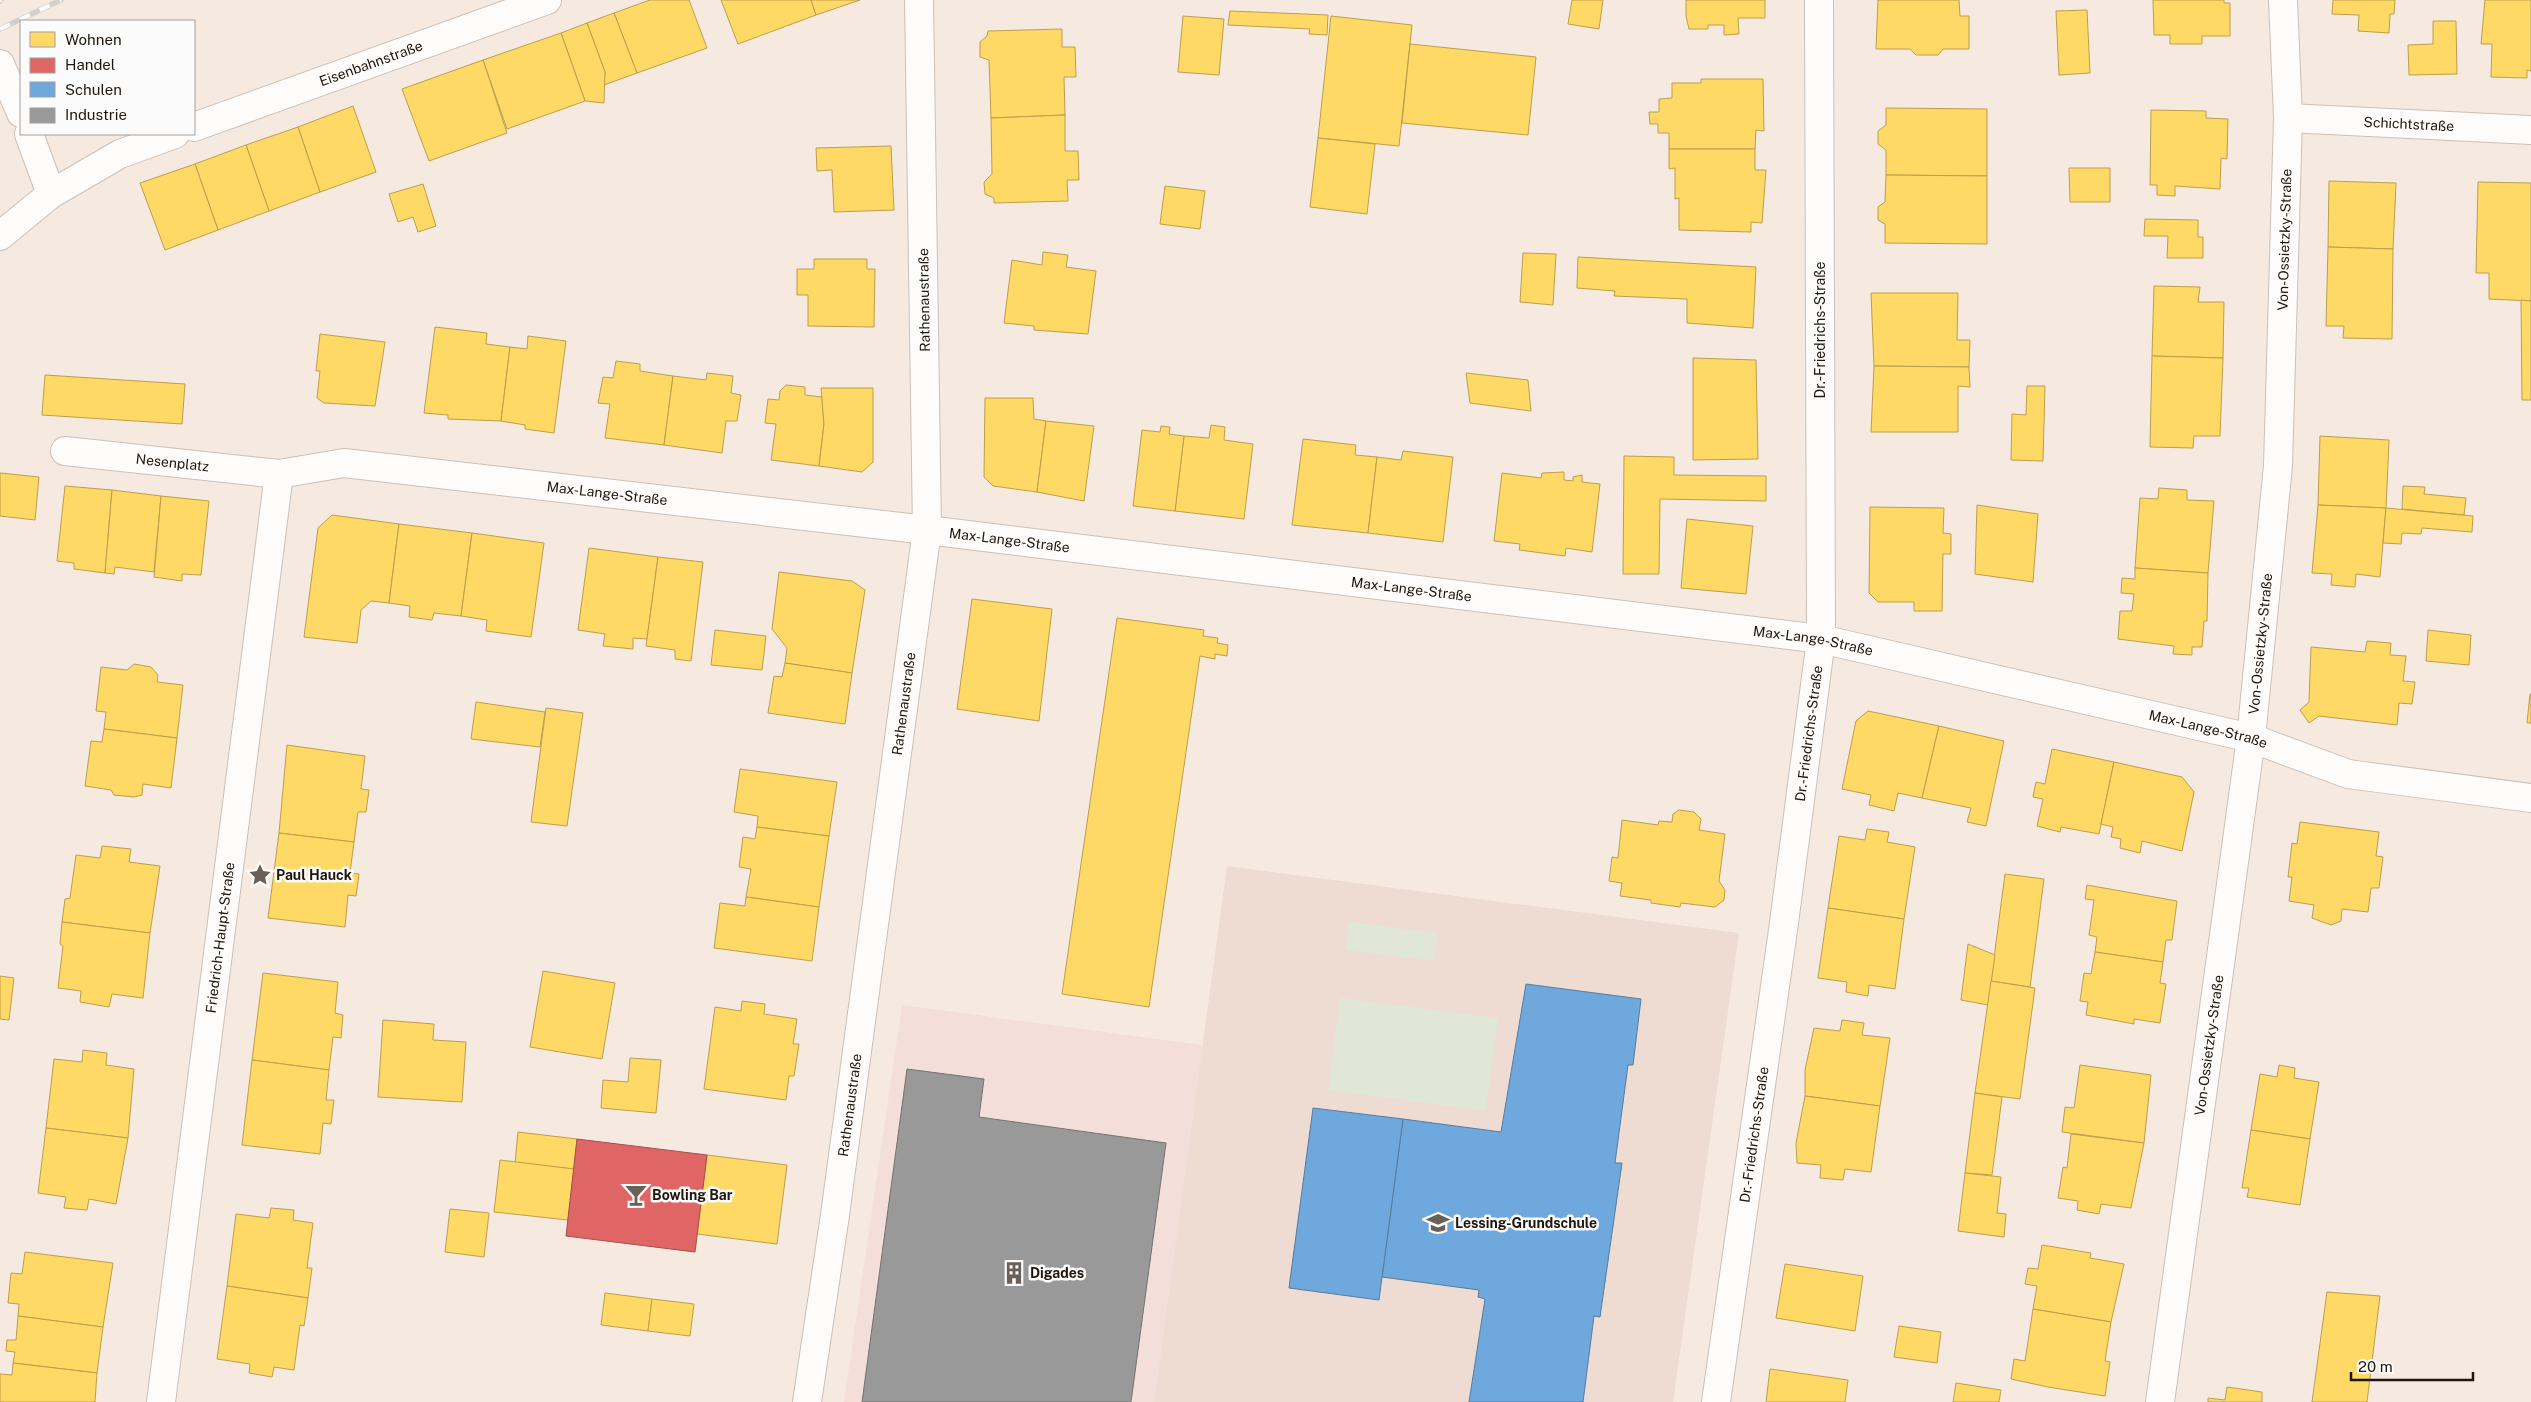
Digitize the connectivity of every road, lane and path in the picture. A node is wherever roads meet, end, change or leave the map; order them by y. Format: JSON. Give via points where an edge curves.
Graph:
{"nodes":[{"id":1,"x":547,"y":0,"type":"edge"},
{"id":2,"x":919,"y":0,"type":"edge"},
{"id":3,"x":1819,"y":0,"type":"edge"},
{"id":4,"x":2282,"y":0,"type":"edge"},
{"id":5,"x":0,"y":64,"type":"edge"},
{"id":6,"x":20,"y":111,"type":"edge"},
{"id":7,"x":2288,"y":118,"type":"junction"},
{"id":8,"x":195,"y":127,"type":"edge"},
{"id":9,"x":2531,"y":130,"type":"edge"},
{"id":10,"x":29,"y":135,"type":"edge"},
{"id":11,"x":171,"y":135,"type":"edge"},
{"id":12,"x":52,"y":194,"type":"junction"},
{"id":13,"x":0,"y":236,"type":"edge"},
{"id":14,"x":65,"y":451,"type":"dead end"},
{"id":15,"x":279,"y":474,"type":"junction"},
{"id":16,"x":927,"y":530,"type":"junction"},
{"id":17,"x":1821,"y":639,"type":"junction"},
{"id":18,"x":2251,"y":738,"type":"junction"},
{"id":19,"x":2531,"y":798,"type":"edge"},
{"id":20,"x":161,"y":1402,"type":"edge"},
{"id":21,"x":806,"y":1402,"type":"edge"},
{"id":22,"x":1716,"y":1402,"type":"edge"},
{"id":23,"x":2160,"y":1402,"type":"edge"}],
"edges":[{"from":1,"to":8,"type":"street","name":"Eisenbahnstraße"},
{"from":2,"to":16,"type":"street","name":"Rathenaustraße"},
{"from":3,"to":17,"type":"street","name":"Dr.-Friedrichs-Straße"},
{"from":4,"to":7,"type":"street","name":"Von-Ossietzky-Straße"},
{"from":5,"to":6,"type":"street"},
{"from":7,"to":9,"type":"street","name":"Schichtstraße"},
{"from":7,"to":18,"type":"street","name":"Von-Ossietzky-Straße","via":[[2278,466]]},
{"from":10,"to":12,"type":"street"},
{"from":11,"to":12,"type":"street","via":[[120,154]]},
{"from":12,"to":13,"type":"street"},
{"from":14,"to":15,"type":"street","name":"Nesenplatz"},
{"from":15,"to":16,"type":"street","name":"Max-Lange-Straße","via":[[344,463]]},
{"from":15,"to":20,"type":"street","name":"Friedrich-Haupt-Straße"},
{"from":16,"to":17,"type":"street","name":"Max-Lange-Straße"},
{"from":16,"to":21,"type":"street","name":"Rathenaustraße","via":[[837,1205]]},
{"from":17,"to":18,"type":"street","name":"Max-Lange-Straße"},
{"from":17,"to":22,"type":"street","name":"Dr.-Friedrichs-Straße"},
{"from":18,"to":19,"type":"street","name":"Max-Lange-Straße","via":[[2348,774]]},
{"from":18,"to":23,"type":"street","name":"Von-Ossietzky-Straße"}]}
